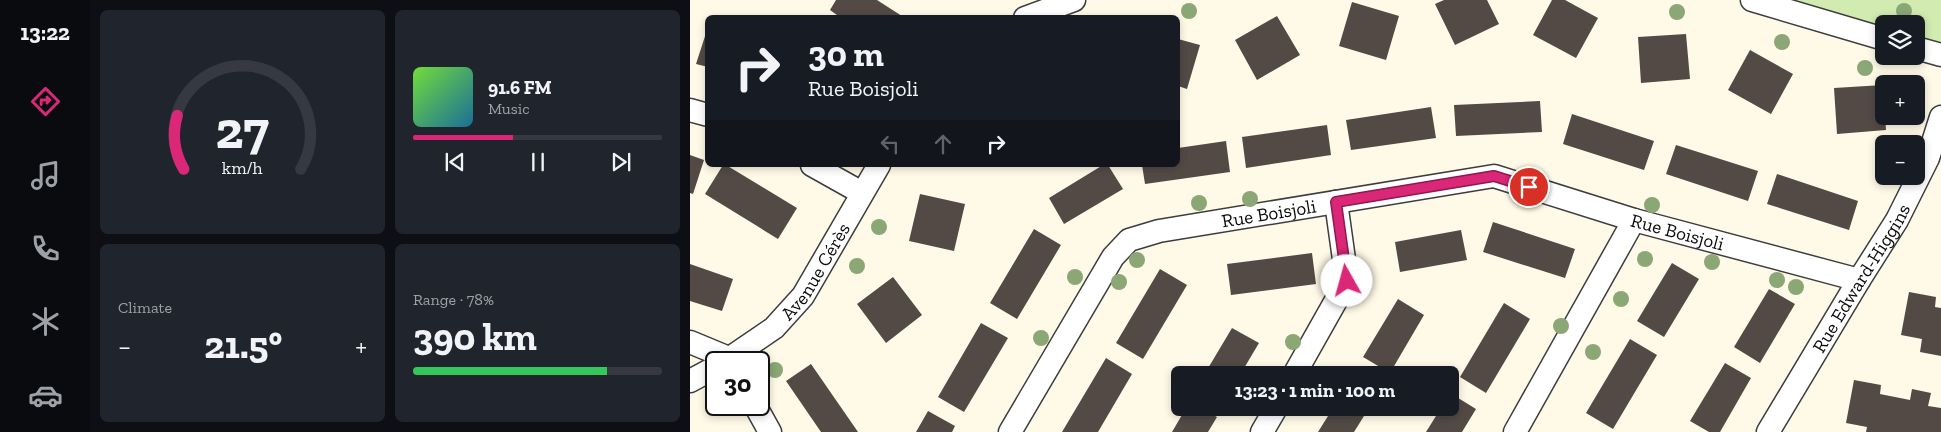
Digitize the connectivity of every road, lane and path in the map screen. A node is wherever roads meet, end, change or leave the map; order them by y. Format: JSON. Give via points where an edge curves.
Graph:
{"nodes":[{"id":1,"x":1074,"y":0,"type":"edge"},
{"id":2,"x":1752,"y":0,"type":"edge"},
{"id":3,"x":1033,"y":15,"type":"edge"},
{"id":4,"x":1875,"y":35,"type":"edge"},
{"id":5,"x":1925,"y":51,"type":"edge"},
{"id":6,"x":1941,"y":55,"type":"edge"},
{"id":7,"x":690,"y":110,"type":"edge"},
{"id":8,"x":705,"y":114,"type":"edge"},
{"id":9,"x":1941,"y":116,"type":"edge"},
{"id":10,"x":816,"y":167,"type":"edge"},
{"id":11,"x":878,"y":167,"type":"edge"},
{"id":12,"x":862,"y":193,"type":"junction"},
{"id":13,"x":1336,"y":202,"type":"junction"},
{"id":14,"x":1634,"y":220,"type":"junction"},
{"id":15,"x":1859,"y":280,"type":"junction"},
{"id":16,"x":690,"y":342,"type":"edge"},
{"id":17,"x":705,"y":351,"type":"edge"},
{"id":18,"x":742,"y":351,"type":"edge"},
{"id":19,"x":1299,"y":366,"type":"edge"},
{"id":20,"x":705,"y":374,"type":"edge"},
{"id":21,"x":690,"y":381,"type":"edge"},
{"id":22,"x":762,"y":416,"type":"edge"},
{"id":23,"x":1271,"y":416,"type":"edge"},
{"id":24,"x":770,"y":432,"type":"edge"},
{"id":25,"x":1010,"y":432,"type":"edge"},
{"id":26,"x":1262,"y":432,"type":"edge"},
{"id":27,"x":1515,"y":432,"type":"edge"},
{"id":28,"x":1768,"y":432,"type":"edge"}],
"edges":[{"from":1,"to":3,"type":"street"},
{"from":2,"to":4,"type":"street"},
{"from":5,"to":6,"type":"street"},
{"from":7,"to":8,"type":"street"},
{"from":9,"to":15,"type":"street","name":"Rue Edward-Higgins","via":[[1928,158],[1897,220]]},
{"from":10,"to":12,"type":"street"},
{"from":11,"to":12,"type":"street","name":"Avenue Cérès"},
{"from":12,"to":18,"type":"street","name":"Avenue Cérès","via":[[803,296],[774,328]]},
{"from":13,"to":14,"type":"street","name":"Rue Boisjoli","via":[[1494,176]]},
{"from":13,"to":19,"type":"street","via":[[1347,281]]},
{"from":13,"to":25,"type":"street","name":"Rue Boisjoli","via":[[1160,231],[1129,240],[1113,257]]},
{"from":14,"to":15,"type":"street","name":"Rue Boisjoli"},
{"from":14,"to":27,"type":"street"},
{"from":15,"to":28,"type":"street","name":"Rue Edward-Higgins"},
{"from":16,"to":17,"type":"street"},
{"from":20,"to":21,"type":"street","name":"Avenue Cérès"},
{"from":22,"to":24,"type":"street"},
{"from":23,"to":26,"type":"street"}]}
